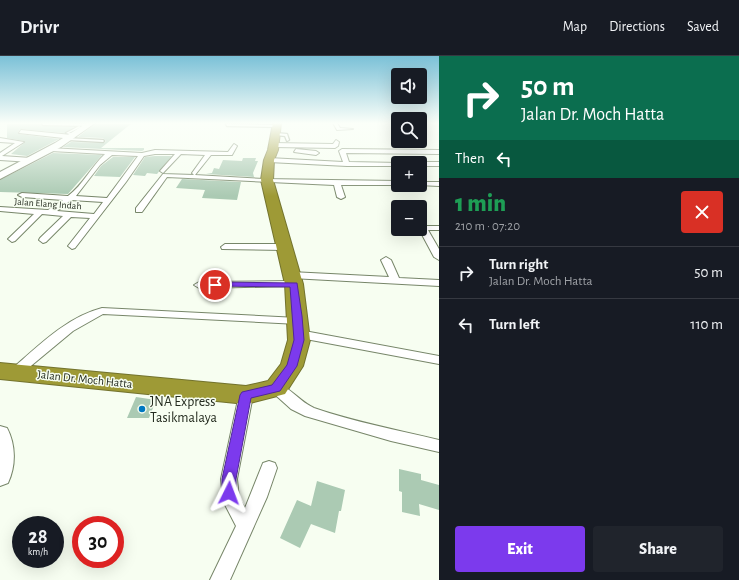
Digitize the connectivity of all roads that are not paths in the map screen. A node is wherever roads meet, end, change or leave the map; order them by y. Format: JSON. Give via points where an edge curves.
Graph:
{"nodes":[{"id":1,"x":13,"y":147,"type":"edge"},
{"id":2,"x":54,"y":147,"type":"edge"},
{"id":3,"x":206,"y":147,"type":"dead end"},
{"id":4,"x":233,"y":147,"type":"edge"},
{"id":5,"x":274,"y":147,"type":"edge"},
{"id":6,"x":298,"y":147,"type":"edge"},
{"id":7,"x":299,"y":147,"type":"edge"},
{"id":8,"x":51,"y":149,"type":"junction"},
{"id":9,"x":176,"y":151,"type":"junction"},
{"id":10,"x":439,"y":152,"type":"edge"},
{"id":11,"x":110,"y":153,"type":"junction"},
{"id":12,"x":316,"y":153,"type":"dead end"},
{"id":13,"x":199,"y":154,"type":"junction"},
{"id":14,"x":209,"y":154,"type":"junction"},
{"id":15,"x":142,"y":155,"type":"junction"},
{"id":16,"x":0,"y":156,"type":"edge"},
{"id":17,"x":31,"y":160,"type":"junction"},
{"id":18,"x":347,"y":164,"type":"junction"},
{"id":19,"x":391,"y":164,"type":"edge"},
{"id":20,"x":427,"y":164,"type":"edge"},
{"id":21,"x":439,"y":164,"type":"edge"},
{"id":22,"x":163,"y":171,"type":"dead end"},
{"id":23,"x":195,"y":173,"type":"dead end"},
{"id":24,"x":0,"y":176,"type":"edge"},
{"id":25,"x":267,"y":180,"type":"junction"},
{"id":26,"x":337,"y":183,"type":"junction"},
{"id":27,"x":391,"y":183,"type":"edge"},
{"id":28,"x":427,"y":184,"type":"edge"},
{"id":29,"x":439,"y":184,"type":"edge"},
{"id":30,"x":22,"y":195,"type":"dead end"},
{"id":31,"x":70,"y":197,"type":"junction"},
{"id":32,"x":341,"y":197,"type":"dead end"},
{"id":33,"x":108,"y":200,"type":"junction"},
{"id":34,"x":0,"y":209,"type":"edge"},
{"id":35,"x":139,"y":210,"type":"dead end"},
{"id":36,"x":40,"y":212,"type":"junction"},
{"id":37,"x":49,"y":213,"type":"junction"},
{"id":38,"x":69,"y":214,"type":"junction"},
{"id":39,"x":95,"y":216,"type":"junction"},
{"id":40,"x":439,"y":228,"type":"edge"},
{"id":41,"x":12,"y":239,"type":"dead end"},
{"id":42,"x":43,"y":240,"type":"dead end"},
{"id":43,"x":72,"y":246,"type":"dead end"},
{"id":44,"x":225,"y":247,"type":"dead end"},
{"id":45,"x":284,"y":247,"type":"junction"},
{"id":46,"x":439,"y":257,"type":"edge"},
{"id":47,"x":386,"y":260,"type":"dead end"},
{"id":48,"x":292,"y":280,"type":"junction"},
{"id":49,"x":396,"y":281,"type":"junction"},
{"id":50,"x":439,"y":283,"type":"edge"},
{"id":51,"x":199,"y":285,"type":"dead end"},
{"id":52,"x":298,"y":327,"type":"junction"},
{"id":53,"x":439,"y":360,"type":"edge"},
{"id":54,"x":8,"y":372,"type":"edge"},
{"id":55,"x":276,"y":388,"type":"junction"},
{"id":56,"x":246,"y":395,"type":"junction"},
{"id":57,"x":0,"y":434,"type":"edge"},
{"id":58,"x":439,"y":446,"type":"edge"},
{"id":59,"x":1,"y":465,"type":"edge"},
{"id":60,"x":269,"y":468,"type":"dead end"},
{"id":61,"x":245,"y":524,"type":"junction"},
{"id":62,"x":220,"y":580,"type":"edge"}],
"edges":[{"from":1,"to":16,"type":"street"},
{"from":2,"to":8,"type":"street"},
{"from":3,"to":13,"type":"street"},
{"from":4,"to":14,"type":"street","via":[[229,154]]},
{"from":5,"to":25,"type":"highway"},
{"from":6,"to":18,"type":"street"},
{"from":7,"to":12,"type":"street"},
{"from":8,"to":11,"type":"street"},
{"from":8,"to":17,"type":"street"},
{"from":9,"to":13,"type":"street"},
{"from":9,"to":15,"type":"street"},
{"from":9,"to":22,"type":"street"},
{"from":10,"to":18,"type":"street","via":[[342,151]]},
{"from":11,"to":15,"type":"street"},
{"from":11,"to":31,"type":"street"},
{"from":13,"to":14,"type":"street"},
{"from":14,"to":23,"type":"street"},
{"from":15,"to":33,"type":"street"},
{"from":16,"to":17,"type":"street"},
{"from":17,"to":24,"type":"street"},
{"from":18,"to":19,"type":"street"},
{"from":20,"to":21,"type":"street"},
{"from":25,"to":26,"type":"street"},
{"from":25,"to":35,"type":"street","via":[[165,175]]},
{"from":25,"to":45,"type":"highway"},
{"from":26,"to":27,"type":"street"},
{"from":26,"to":32,"type":"street"},
{"from":28,"to":29,"type":"street"},
{"from":30,"to":31,"type":"street"},
{"from":31,"to":33,"type":"street"},
{"from":31,"to":37,"type":"street"},
{"from":33,"to":39,"type":"street"},
{"from":34,"to":36,"type":"street","name":"Jalan Elang Indah"},
{"from":36,"to":37,"type":"street","name":"Jalan Elang Indah"},
{"from":36,"to":41,"type":"street"},
{"from":37,"to":38,"type":"street","name":"Jalan Elang Indah"},
{"from":38,"to":39,"type":"street","name":"Jalan Elang Indah"},
{"from":38,"to":42,"type":"street"},
{"from":39,"to":43,"type":"street"},
{"from":40,"to":46,"type":"street","via":[[422,228]]},
{"from":44,"to":45,"type":"street"},
{"from":45,"to":48,"type":"highway"},
{"from":47,"to":49,"type":"street"},
{"from":48,"to":49,"type":"street"},
{"from":48,"to":51,"type":"street"},
{"from":48,"to":52,"type":"highway"},
{"from":49,"to":50,"type":"street"},
{"from":52,"to":53,"type":"street"},
{"from":52,"to":54,"type":"street","via":[[102,312],[91,315]]},
{"from":52,"to":55,"type":"highway","via":[[298,350],[292,366]]},
{"from":54,"to":56,"type":"highway","name":"Jalan Dr. Moch Hatta"},
{"from":55,"to":56,"type":"highway","name":"Jalan Dr. Moch Hatta"},
{"from":55,"to":58,"type":"street","via":[[296,405],[310,412]]},
{"from":56,"to":61,"type":"street","via":[[229,479],[232,501]]},
{"from":57,"to":59,"type":"street","via":[[3,445]]},
{"from":60,"to":61,"type":"street","via":[[260,497]]},
{"from":61,"to":62,"type":"street"}]}
